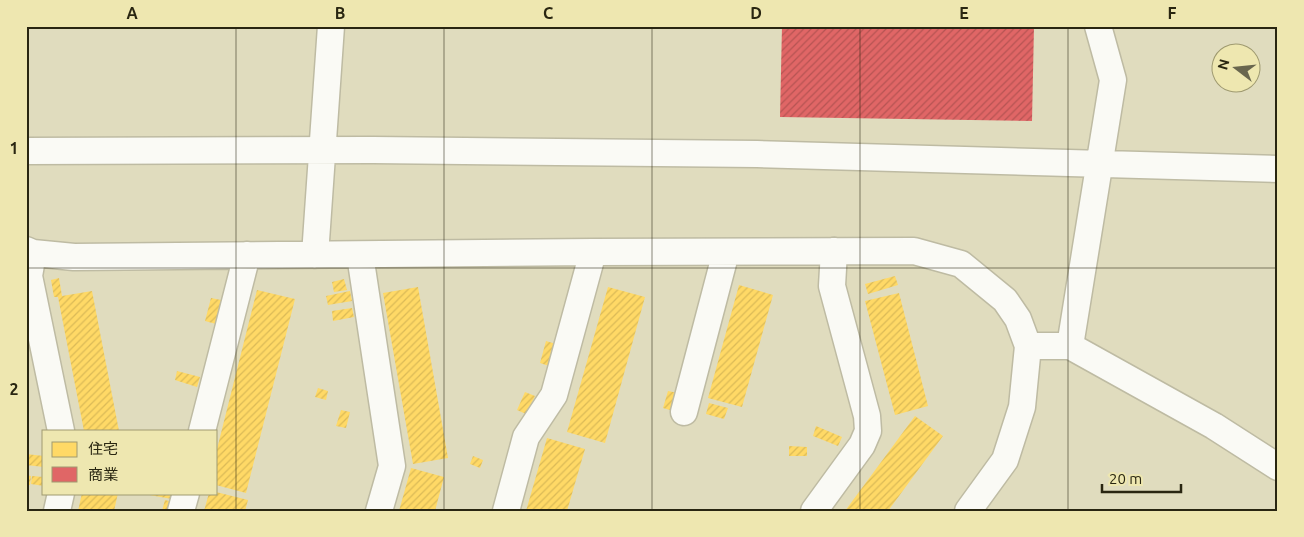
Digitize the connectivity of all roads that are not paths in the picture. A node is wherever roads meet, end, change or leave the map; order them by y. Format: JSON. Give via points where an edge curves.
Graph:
{"nodes":[{"id":1,"x":331,"y":26,"type":"edge"},
{"id":2,"x":1098,"y":26,"type":"edge"},
{"id":3,"x":323,"y":150,"type":"junction"},
{"id":4,"x":26,"y":151,"type":"edge"},
{"id":5,"x":1100,"y":164,"type":"junction"},
{"id":6,"x":1278,"y":169,"type":"edge"},
{"id":7,"x":834,"y":250,"type":"junction"},
{"id":8,"x":29,"y":252,"type":"edge"},
{"id":9,"x":593,"y":252,"type":"junction"},
{"id":10,"x":726,"y":252,"type":"junction"},
{"id":11,"x":360,"y":254,"type":"junction"},
{"id":12,"x":246,"y":255,"type":"junction"},
{"id":13,"x":315,"y":255,"type":"junction"},
{"id":14,"x":1028,"y":346,"type":"junction"},
{"id":15,"x":1070,"y":346,"type":"junction"},
{"id":16,"x":684,"y":412,"type":"dead end"},
{"id":17,"x":61,"y":430,"type":"edge"},
{"id":18,"x":202,"y":430,"type":"edge"},
{"id":19,"x":1278,"y":467,"type":"edge"},
{"id":20,"x":61,"y":494,"type":"edge"},
{"id":21,"x":186,"y":494,"type":"edge"},
{"id":22,"x":57,"y":511,"type":"edge"},
{"id":23,"x":182,"y":511,"type":"edge"},
{"id":24,"x":379,"y":511,"type":"edge"},
{"id":25,"x":506,"y":511,"type":"edge"},
{"id":26,"x":814,"y":511,"type":"edge"},
{"id":27,"x":968,"y":511,"type":"edge"}],
"edges":[{"from":1,"to":3,"type":"street"},
{"from":2,"to":5,"type":"street","via":[[1113,80]]},
{"from":3,"to":4,"type":"street"},
{"from":3,"to":5,"type":"street","via":[[757,154]]},
{"from":3,"to":13,"type":"street"},
{"from":5,"to":6,"type":"street"},
{"from":5,"to":15,"type":"street"},
{"from":7,"to":10,"type":"street"},
{"from":7,"to":14,"type":"street","via":[[914,251],[961,264],[1005,300],[1018,319]]},
{"from":7,"to":26,"type":"street","via":[[832,286],[867,416],[868,431]]},
{"from":8,"to":12,"type":"street","via":[[74,257]]},
{"from":8,"to":17,"type":"street","via":[[29,276]]},
{"from":9,"to":10,"type":"street"},
{"from":9,"to":11,"type":"street"},
{"from":9,"to":25,"type":"street","via":[[554,395],[526,437]]},
{"from":10,"to":16,"type":"street"},
{"from":11,"to":13,"type":"street"},
{"from":11,"to":24,"type":"street","via":[[392,466]]},
{"from":12,"to":13,"type":"street"},
{"from":12,"to":18,"type":"street"},
{"from":14,"to":15,"type":"street"},
{"from":14,"to":27,"type":"street","via":[[1022,407],[1005,460]]},
{"from":15,"to":19,"type":"street","via":[[1214,426]]},
{"from":20,"to":22,"type":"street"},
{"from":21,"to":23,"type":"street"}]}
